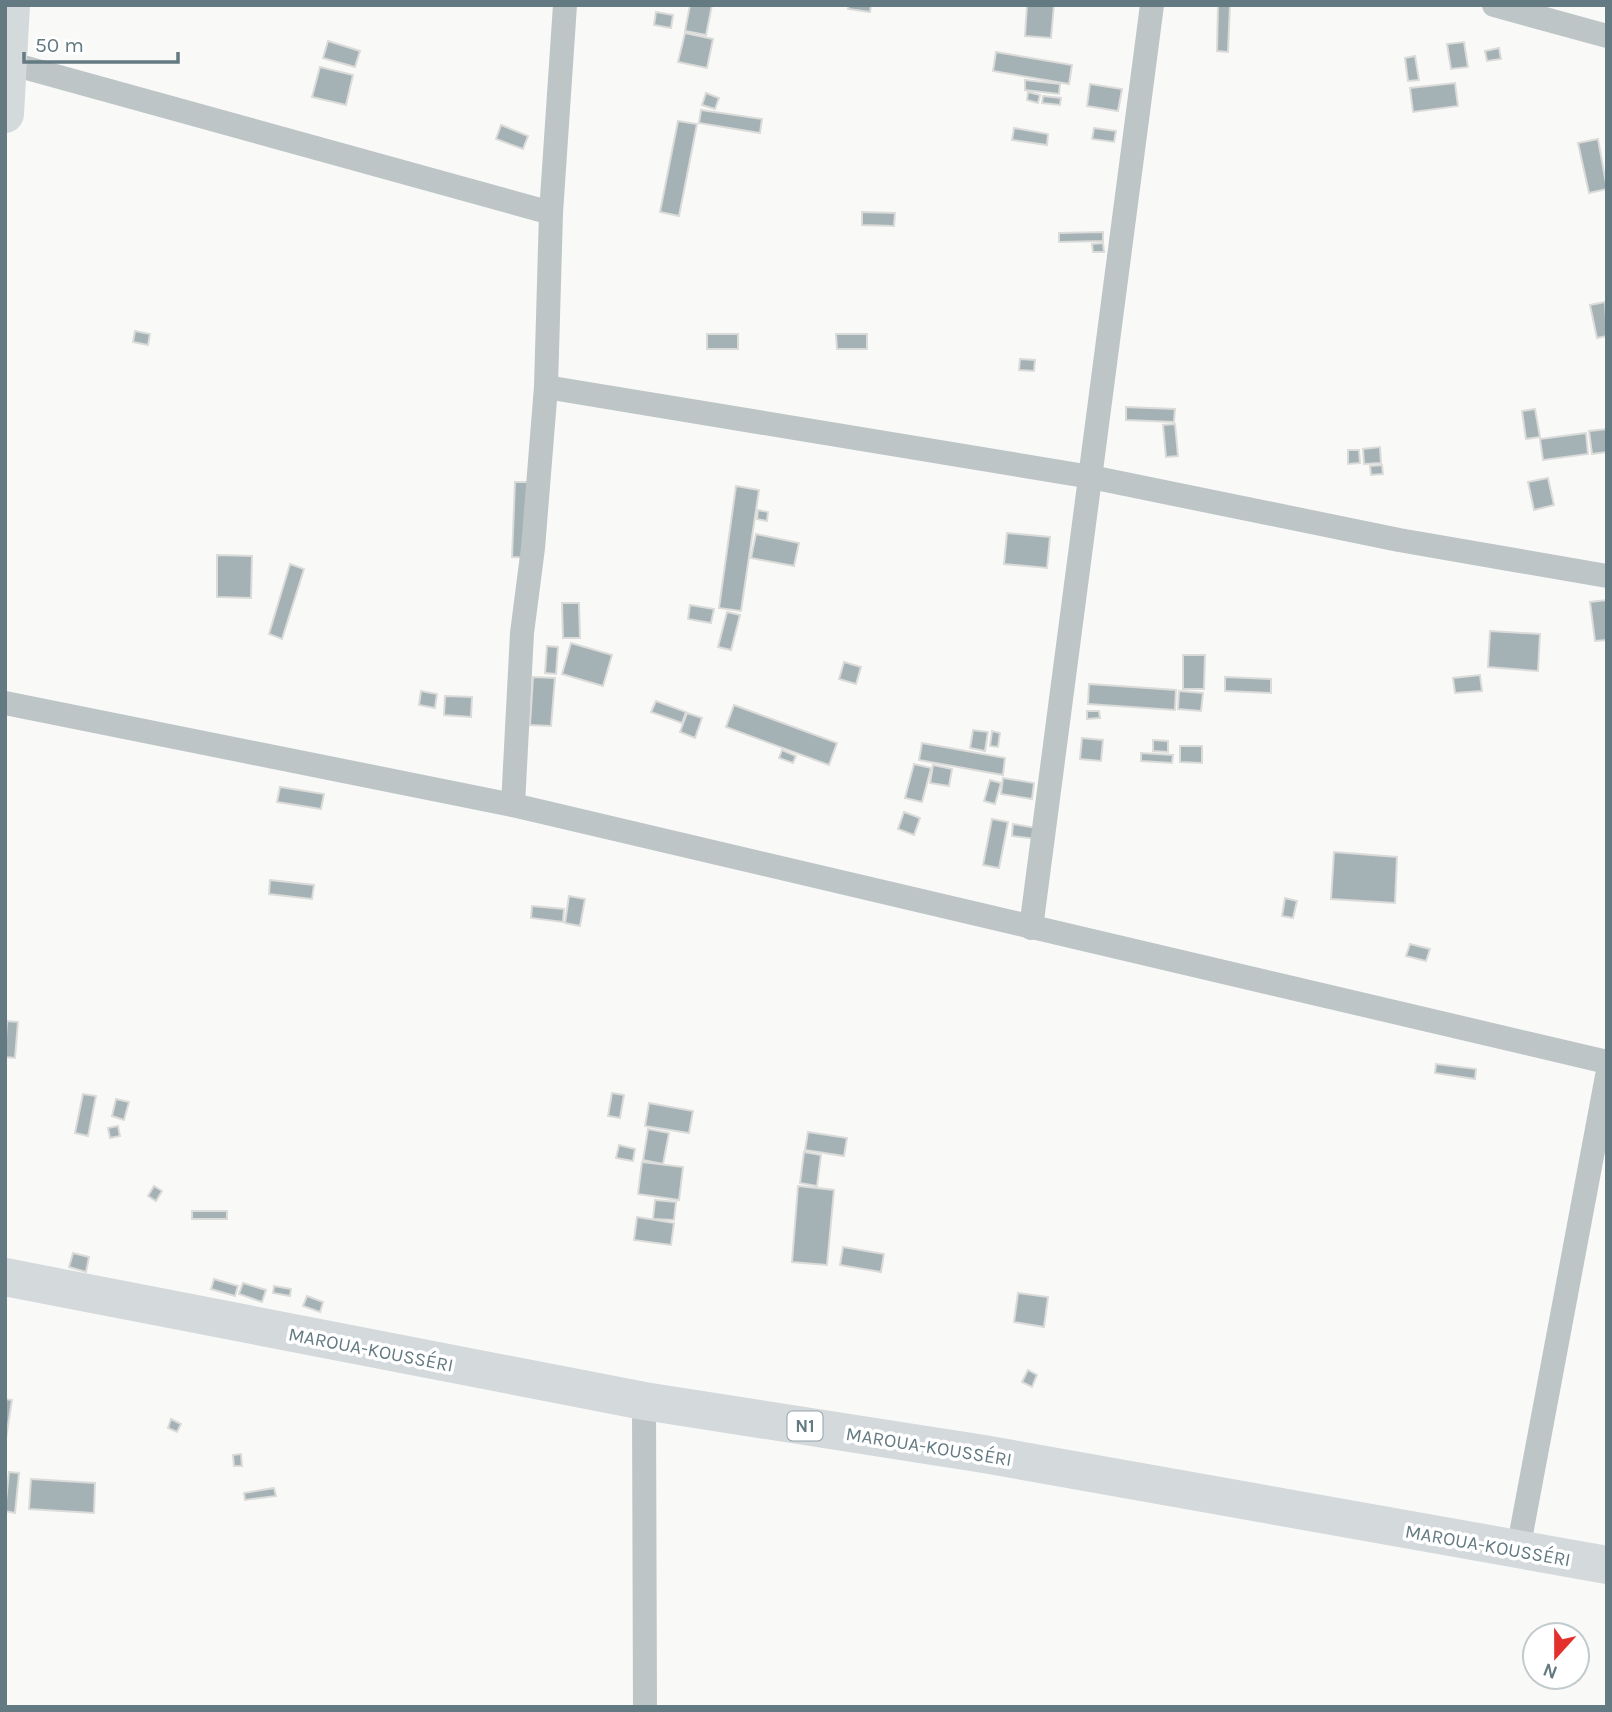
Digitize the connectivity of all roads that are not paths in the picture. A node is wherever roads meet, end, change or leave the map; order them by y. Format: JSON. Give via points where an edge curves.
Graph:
{"nodes":[{"id":1,"x":11,"y":5,"type":"edge"},
{"id":2,"x":565,"y":5,"type":"edge"},
{"id":3,"x":1152,"y":5,"type":"edge"},
{"id":4,"x":1494,"y":5,"type":"edge"},
{"id":5,"x":1607,"y":36,"type":"edge"},
{"id":6,"x":6,"y":62,"type":"edge"},
{"id":7,"x":5,"y":114,"type":"edge"},
{"id":8,"x":551,"y":213,"type":"junction"},
{"id":9,"x":546,"y":387,"type":"junction"},
{"id":10,"x":1091,"y":477,"type":"junction"},
{"id":11,"x":1607,"y":576,"type":"edge"},
{"id":12,"x":5,"y":703,"type":"edge"},
{"id":13,"x":513,"y":805,"type":"junction"},
{"id":14,"x":1031,"y":928,"type":"junction"},
{"id":15,"x":1607,"y":1062,"type":"edge"},
{"id":16,"x":1607,"y":1076,"type":"edge"},
{"id":17,"x":5,"y":1277,"type":"edge"},
{"id":18,"x":644,"y":1401,"type":"junction"},
{"id":19,"x":1518,"y":1550,"type":"junction"},
{"id":20,"x":1607,"y":1565,"type":"edge"},
{"id":21,"x":645,"y":1707,"type":"edge"}],
"edges":[{"from":1,"to":6,"type":"main road"},
{"from":2,"to":8,"type":"street"},
{"from":3,"to":10,"type":"street"},
{"from":4,"to":5,"type":"street"},
{"from":6,"to":7,"type":"main road"},
{"from":6,"to":8,"type":"street"},
{"from":8,"to":9,"type":"street"},
{"from":9,"to":10,"type":"street"},
{"from":9,"to":13,"type":"street","via":[[522,633]]},
{"from":10,"to":11,"type":"street","via":[[1399,540]]},
{"from":10,"to":14,"type":"street"},
{"from":12,"to":13,"type":"street"},
{"from":13,"to":14,"type":"street"},
{"from":14,"to":15,"type":"street"},
{"from":16,"to":19,"type":"street"},
{"from":17,"to":18,"type":"main road","name":"MAROUA-KOUSSÉRI","number":"N1"},
{"from":18,"to":19,"type":"main road","name":"MAROUA-KOUSSÉRI","number":"N1","via":[[984,1454]]},
{"from":18,"to":21,"type":"street"},
{"from":19,"to":20,"type":"main road","name":"MAROUA-KOUSSÉRI","number":"N1"}]}
